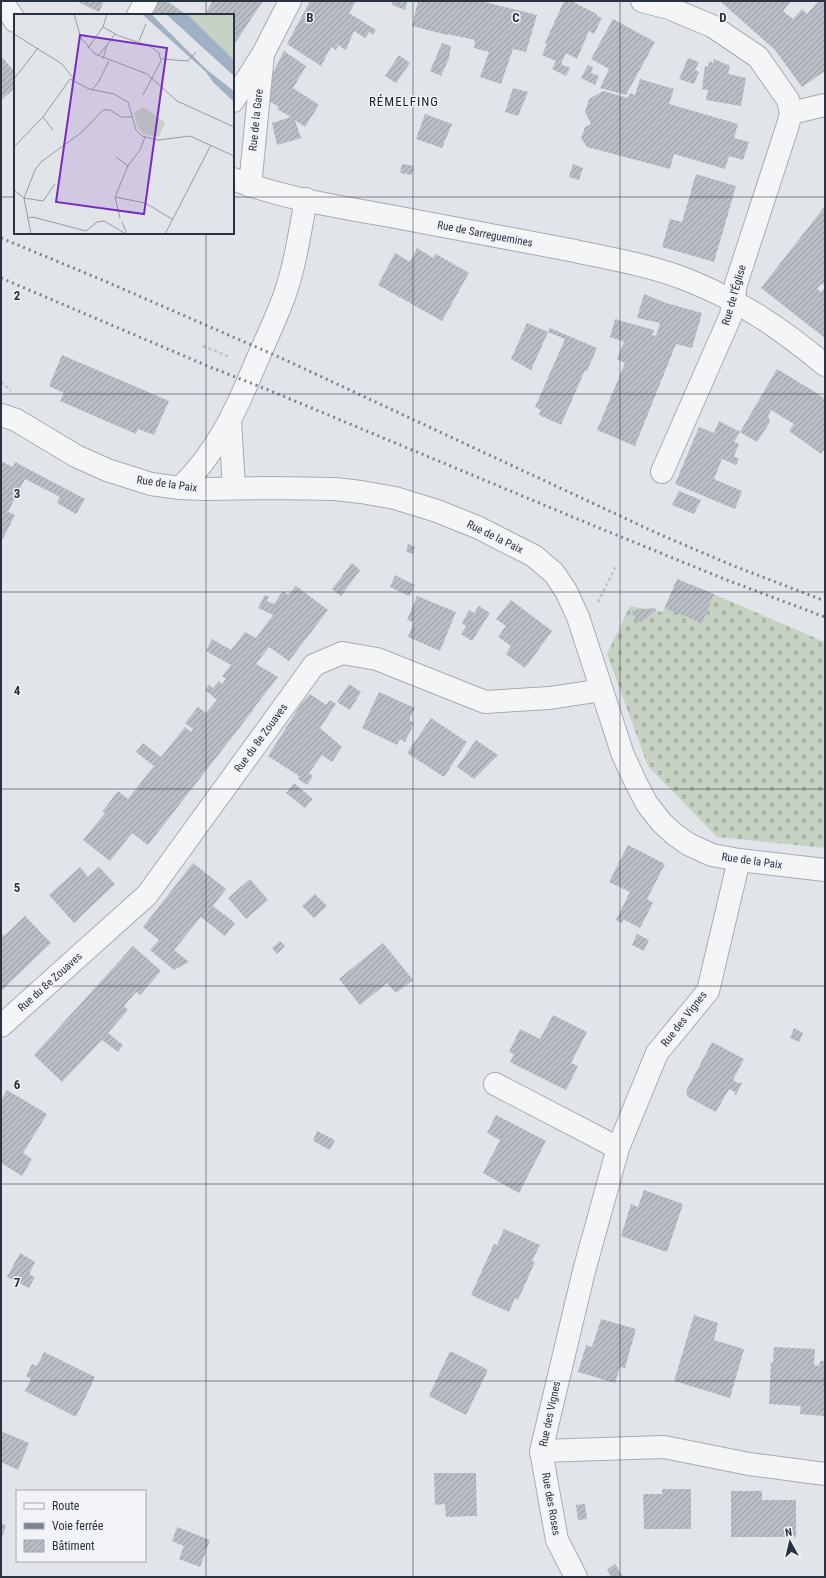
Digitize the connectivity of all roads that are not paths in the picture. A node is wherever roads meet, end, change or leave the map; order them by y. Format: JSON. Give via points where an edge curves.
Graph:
{"nodes":[{"id":1,"x":2,"y":1,"type":"edge"},
{"id":2,"x":146,"y":1,"type":"edge"},
{"id":3,"x":290,"y":1,"type":"edge"},
{"id":4,"x":642,"y":1,"type":"edge"},
{"id":5,"x":139,"y":14,"type":"edge"},
{"id":6,"x":1,"y":19,"type":"edge"},
{"id":7,"x":14,"y":19,"type":"edge"},
{"id":8,"x":14,"y":21,"type":"edge"},
{"id":9,"x":263,"y":54,"type":"junction"},
{"id":10,"x":234,"y":99,"type":"edge"},
{"id":11,"x":825,"y":105,"type":"edge"},
{"id":12,"x":790,"y":113,"type":"junction"},
{"id":13,"x":241,"y":183,"type":"edge"},
{"id":14,"x":306,"y":199,"type":"junction"},
{"id":15,"x":734,"y":300,"type":"junction"},
{"id":16,"x":825,"y":365,"type":"edge"},
{"id":17,"x":1,"y":415,"type":"edge"},
{"id":18,"x":230,"y":422,"type":"junction"},
{"id":19,"x":662,"y":472,"type":"dead end"},
{"id":20,"x":180,"y":488,"type":"junction"},
{"id":21,"x":234,"y":488,"type":"junction"},
{"id":22,"x":602,"y":690,"type":"junction"},
{"id":23,"x":739,"y":860,"type":"junction"},
{"id":24,"x":825,"y":870,"type":"edge"},
{"id":25,"x":1,"y":1026,"type":"edge"},
{"id":26,"x":495,"y":1084,"type":"dead end"},
{"id":27,"x":618,"y":1148,"type":"junction"},
{"id":28,"x":541,"y":1451,"type":"junction"},
{"id":29,"x":825,"y":1474,"type":"edge"},
{"id":30,"x":576,"y":1577,"type":"edge"}],
"edges":[{"from":1,"to":7,"type":"street"},
{"from":2,"to":5,"type":"street"},
{"from":3,"to":9,"type":"street","name":"Rue de la Gare"},
{"from":4,"to":12,"type":"street","via":[[669,8],[712,26],[758,57],[788,100]]},
{"from":6,"to":8,"type":"street"},
{"from":9,"to":10,"type":"street","name":"Rue de la Gare"},
{"from":9,"to":13,"type":"street","name":"Rue de la Gare"},
{"from":11,"to":12,"type":"street"},
{"from":12,"to":15,"type":"street","name":"Rue de l'Église","via":[[736,284]]},
{"from":13,"to":14,"type":"street","name":"Rue de Sarreguemines"},
{"from":14,"to":15,"type":"street","name":"Rue de Sarreguemines","via":[[645,266],[694,282]]},
{"from":14,"to":18,"type":"street","via":[[284,297]]},
{"from":15,"to":16,"type":"street","name":"Rue de Sarreguemines","via":[[768,321]]},
{"from":15,"to":19,"type":"street","name":"Rue de l'Église","via":[[731,315]]},
{"from":17,"to":20,"type":"street","name":"Rue de la Paix","via":[[16,420],[76,456],[106,470],[151,484]]},
{"from":18,"to":20,"type":"street","via":[[207,459]]},
{"from":18,"to":21,"type":"street"},
{"from":20,"to":21,"type":"street","name":"Rue de la Paix"},
{"from":21,"to":22,"type":"street","name":"Rue de la Paix","via":[[335,489],[395,498],[477,527],[534,556],[554,573],[566,591],[578,617]]},
{"from":22,"to":23,"type":"street","name":"Rue de la Paix","via":[[632,776],[647,804],[662,823],[688,844],[712,855]]},
{"from":22,"to":25,"type":"street","name":"Rue du 8e Zouaves","via":[[550,698],[485,702],[377,659],[342,653],[314,665],[147,895]]},
{"from":23,"to":24,"type":"street","name":"Rue de la Paix"},
{"from":23,"to":27,"type":"street","name":"Rue des Vignes","via":[[708,991],[657,1053]]},
{"from":26,"to":27,"type":"street"},
{"from":27,"to":28,"type":"street","name":"Rue des Vignes","via":[[584,1272]]},
{"from":28,"to":29,"type":"street","name":"Rue des Vignes","via":[[664,1447],[749,1464]]},
{"from":28,"to":30,"type":"street","name":"Rue des Roses","via":[[557,1540]]}]}
